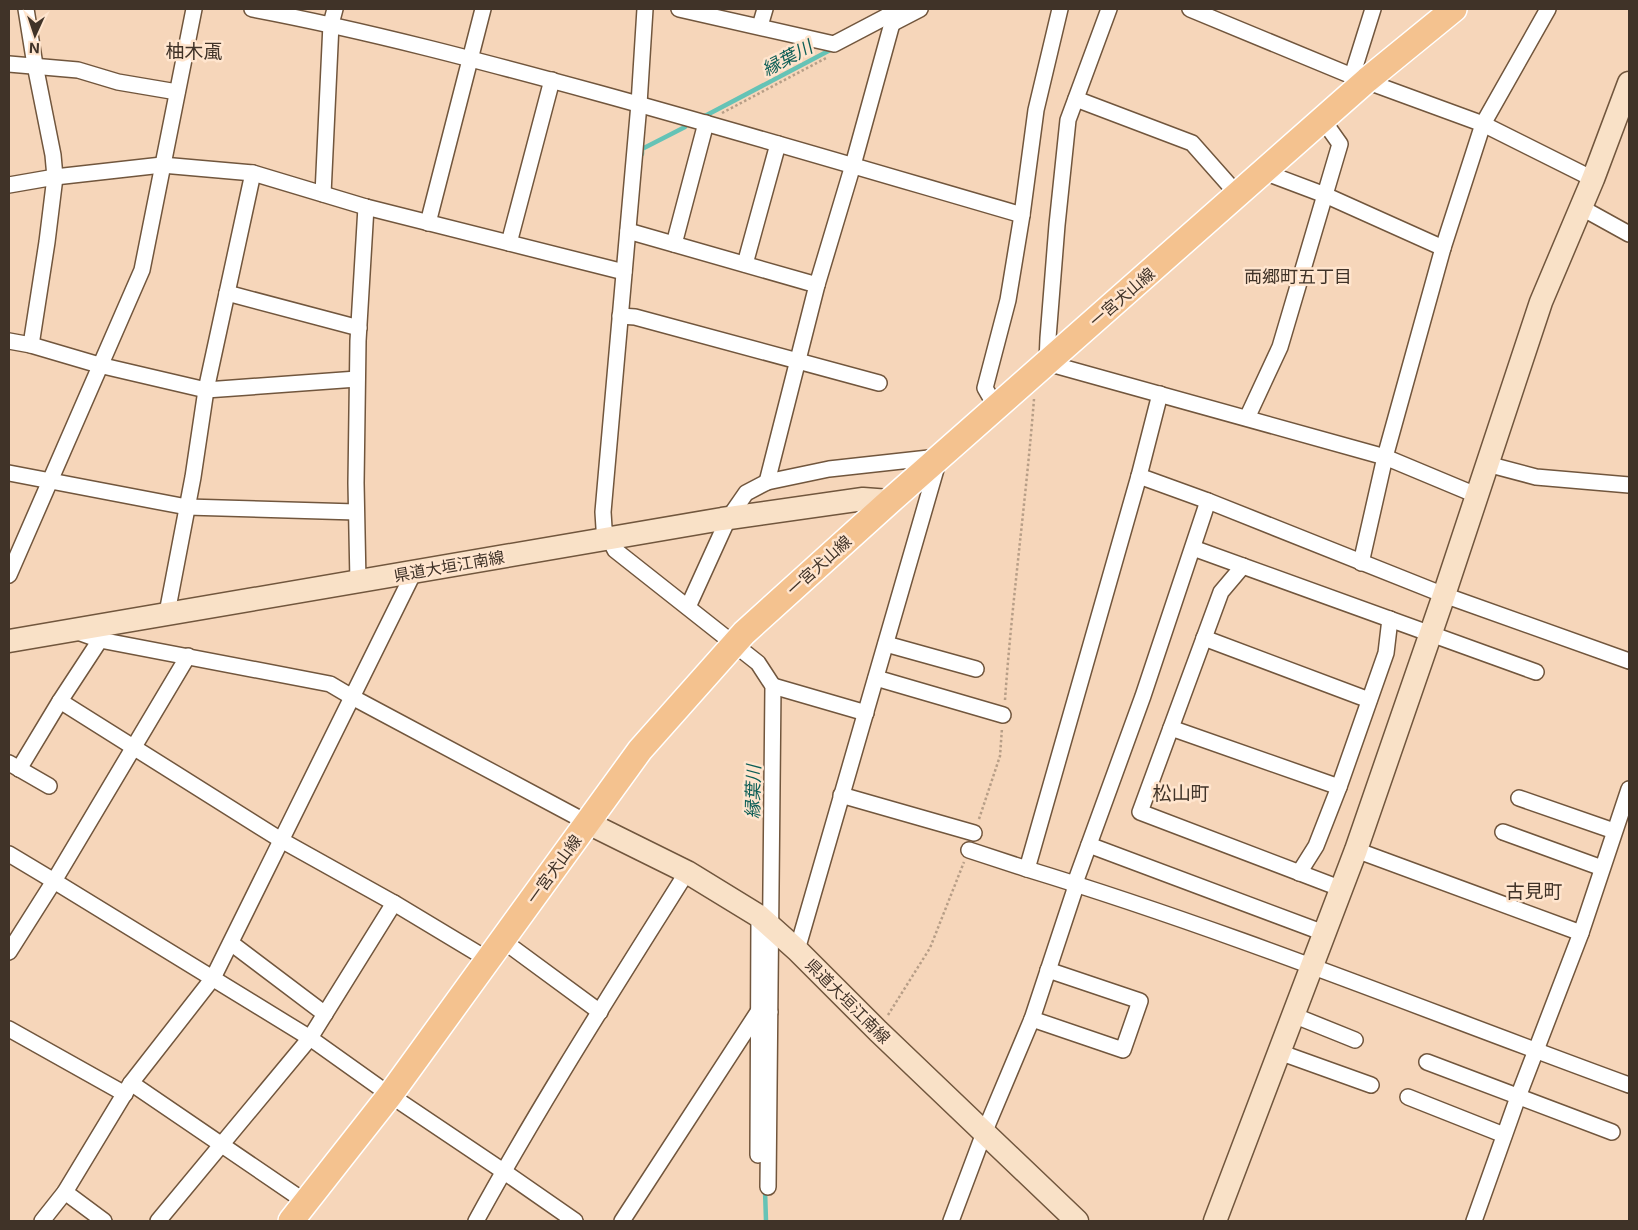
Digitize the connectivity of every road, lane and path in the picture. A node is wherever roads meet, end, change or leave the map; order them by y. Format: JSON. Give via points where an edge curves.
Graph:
{"nodes":[{"id":1,"x":26,"y":9,"type":"edge"},
{"id":2,"x":194,"y":9,"type":"edge"},
{"id":3,"x":252,"y":9,"type":"edge"},
{"id":4,"x":335,"y":9,"type":"edge"},
{"id":5,"x":483,"y":9,"type":"edge"},
{"id":6,"x":645,"y":9,"type":"edge"},
{"id":7,"x":679,"y":9,"type":"edge"},
{"id":8,"x":765,"y":9,"type":"edge"},
{"id":9,"x":920,"y":9,"type":"edge"},
{"id":10,"x":1060,"y":9,"type":"edge"},
{"id":11,"x":1109,"y":9,"type":"edge"},
{"id":12,"x":1190,"y":9,"type":"edge"},
{"id":13,"x":1373,"y":9,"type":"edge"},
{"id":14,"x":1454,"y":9,"type":"edge"},
{"id":15,"x":1548,"y":9,"type":"edge"},
{"id":16,"x":895,"y":15,"type":"edge"},
{"id":17,"x":331,"y":24,"type":"junction"},
{"id":18,"x":760,"y":26,"type":"junction"},
{"id":19,"x":833,"y":55,"type":"dead end"},
{"id":20,"x":470,"y":58,"type":"junction"},
{"id":21,"x":9,"y":64,"type":"edge"},
{"id":22,"x":35,"y":65,"type":"junction"},
{"id":23,"x":1360,"y":78,"type":"junction"},
{"id":24,"x":552,"y":80,"type":"junction"},
{"id":25,"x":1629,"y":83,"type":"edge"},
{"id":26,"x":177,"y":92,"type":"junction"},
{"id":27,"x":1076,"y":99,"type":"junction"},
{"id":28,"x":639,"y":104,"type":"junction"},
{"id":29,"x":1323,"y":120,"type":"junction"},
{"id":30,"x":705,"y":123,"type":"junction"},
{"id":31,"x":1483,"y":124,"type":"junction"},
{"id":32,"x":778,"y":144,"type":"junction"},
{"id":33,"x":853,"y":165,"type":"junction"},
{"id":34,"x":162,"y":166,"type":"junction"},
{"id":35,"x":1264,"y":172,"type":"junction"},
{"id":36,"x":253,"y":173,"type":"junction"},
{"id":37,"x":55,"y":177,"type":"junction"},
{"id":38,"x":1593,"y":179,"type":"junction"},
{"id":39,"x":9,"y":185,"type":"edge"},
{"id":40,"x":323,"y":194,"type":"junction"},
{"id":41,"x":1238,"y":195,"type":"junction"},
{"id":42,"x":1325,"y":195,"type":"junction"},
{"id":43,"x":366,"y":206,"type":"junction"},
{"id":44,"x":1582,"y":208,"type":"junction"},
{"id":45,"x":1022,"y":215,"type":"junction"},
{"id":46,"x":428,"y":222,"type":"junction"},
{"id":47,"x":628,"y":231,"type":"junction"},
{"id":48,"x":1629,"y":234,"type":"edge"},
{"id":49,"x":509,"y":244,"type":"junction"},
{"id":50,"x":674,"y":244,"type":"junction"},
{"id":51,"x":1444,"y":248,"type":"junction"},
{"id":52,"x":745,"y":264,"type":"junction"},
{"id":53,"x":624,"y":272,"type":"junction"},
{"id":54,"x":817,"y":285,"type":"junction"},
{"id":55,"x":227,"y":293,"type":"junction"},
{"id":56,"x":620,"y":316,"type":"junction"},
{"id":57,"x":359,"y":328,"type":"junction"},
{"id":58,"x":9,"y":341,"type":"edge"},
{"id":59,"x":31,"y":345,"type":"junction"},
{"id":60,"x":797,"y":361,"type":"junction"},
{"id":61,"x":1048,"y":363,"type":"junction"},
{"id":62,"x":100,"y":365,"type":"junction"},
{"id":63,"x":357,"y":380,"type":"junction"},
{"id":64,"x":879,"y":384,"type":"dead end"},
{"id":65,"x":206,"y":390,"type":"junction"},
{"id":66,"x":1160,"y":394,"type":"junction"},
{"id":67,"x":996,"y":407,"type":"junction"},
{"id":68,"x":1247,"y":418,"type":"junction"},
{"id":69,"x":940,"y":458,"type":"junction"},
{"id":70,"x":1385,"y":458,"type":"junction"},
{"id":71,"x":1487,"y":464,"type":"junction"},
{"id":72,"x":9,"y":473,"type":"edge"},
{"id":73,"x":1139,"y":476,"type":"junction"},
{"id":74,"x":49,"y":481,"type":"junction"},
{"id":75,"x":767,"y":482,"type":"junction"},
{"id":76,"x":1629,"y":485,"type":"edge"},
{"id":77,"x":1476,"y":495,"type":"junction"},
{"id":78,"x":890,"y":501,"type":"junction"},
{"id":79,"x":1208,"y":501,"type":"junction"},
{"id":80,"x":187,"y":507,"type":"junction"},
{"id":81,"x":356,"y":512,"type":"junction"},
{"id":82,"x":728,"y":518,"type":"junction"},
{"id":83,"x":608,"y":539,"type":"junction"},
{"id":84,"x":1193,"y":548,"type":"junction"},
{"id":85,"x":1361,"y":563,"type":"junction"},
{"id":86,"x":1243,"y":566,"type":"junction"},
{"id":87,"x":414,"y":572,"type":"junction"},
{"id":88,"x":9,"y":575,"type":"edge"},
{"id":89,"x":358,"y":582,"type":"junction"},
{"id":90,"x":1444,"y":595,"type":"junction"},
{"id":91,"x":688,"y":607,"type":"junction"},
{"id":92,"x":167,"y":613,"type":"junction"},
{"id":93,"x":1390,"y":619,"type":"junction"},
{"id":94,"x":74,"y":630,"type":"junction"},
{"id":95,"x":1431,"y":633,"type":"junction"},
{"id":96,"x":1204,"y":638,"type":"junction"},
{"id":97,"x":100,"y":640,"type":"junction"},
{"id":98,"x":9,"y":641,"type":"edge"},
{"id":99,"x":735,"y":644,"type":"junction"},
{"id":100,"x":886,"y":644,"type":"junction"},
{"id":101,"x":188,"y":656,"type":"junction"},
{"id":102,"x":1629,"y":661,"type":"edge"},
{"id":103,"x":976,"y":669,"type":"dead end"},
{"id":104,"x":1536,"y":672,"type":"dead end"},
{"id":105,"x":876,"y":678,"type":"junction"},
{"id":106,"x":773,"y":686,"type":"junction"},
{"id":107,"x":352,"y":697,"type":"junction"},
{"id":108,"x":1369,"y":700,"type":"junction"},
{"id":109,"x":60,"y":701,"type":"junction"},
{"id":110,"x":866,"y":713,"type":"junction"},
{"id":111,"x":1004,"y":715,"type":"dead end"},
{"id":112,"x":1171,"y":728,"type":"junction"},
{"id":113,"x":133,"y":747,"type":"junction"},
{"id":114,"x":14,"y":766,"type":"edge"},
{"id":115,"x":49,"y":786,"type":"dead end"},
{"id":116,"x":1339,"y":787,"type":"junction"},
{"id":117,"x":1629,"y":789,"type":"edge"},
{"id":118,"x":841,"y":795,"type":"junction"},
{"id":119,"x":1519,"y":798,"type":"dead end"},
{"id":120,"x":588,"y":822,"type":"junction"},
{"id":121,"x":1614,"y":831,"type":"junction"},
{"id":122,"x":1503,"y":832,"type":"dead end"},
{"id":123,"x":974,"y":833,"type":"dead end"},
{"id":124,"x":281,"y":840,"type":"junction"},
{"id":125,"x":1089,"y":845,"type":"junction"},
{"id":126,"x":968,"y":850,"type":"dead end"},
{"id":127,"x":1356,"y":850,"type":"junction"},
{"id":128,"x":9,"y":854,"type":"edge"},
{"id":129,"x":1028,"y":868,"type":"junction"},
{"id":130,"x":1602,"y":868,"type":"junction"},
{"id":131,"x":687,"y":872,"type":"junction"},
{"id":132,"x":1299,"y":873,"type":"junction"},
{"id":133,"x":54,"y":881,"type":"junction"},
{"id":134,"x":1075,"y":883,"type":"junction"},
{"id":135,"x":1342,"y":889,"type":"junction"},
{"id":136,"x":394,"y":903,"type":"junction"},
{"id":137,"x":765,"y":921,"type":"junction"},
{"id":138,"x":1324,"y":933,"type":"junction"},
{"id":139,"x":1580,"y":933,"type":"junction"},
{"id":140,"x":231,"y":943,"type":"junction"},
{"id":141,"x":494,"y":949,"type":"junction"},
{"id":142,"x":797,"y":950,"type":"junction"},
{"id":143,"x":9,"y":952,"type":"edge"},
{"id":144,"x":1311,"y":965,"type":"junction"},
{"id":145,"x":1048,"y":970,"type":"junction"},
{"id":146,"x":213,"y":978,"type":"junction"},
{"id":147,"x":600,"y":1012,"type":"junction"},
{"id":148,"x":325,"y":1014,"type":"junction"},
{"id":149,"x":1293,"y":1015,"type":"junction"},
{"id":150,"x":764,"y":1017,"type":"junction"},
{"id":151,"x":1032,"y":1018,"type":"junction"},
{"id":152,"x":9,"y":1029,"type":"edge"},
{"id":153,"x":310,"y":1038,"type":"junction"},
{"id":154,"x":1355,"y":1040,"type":"dead end"},
{"id":155,"x":1535,"y":1051,"type":"junction"},
{"id":156,"x":1279,"y":1052,"type":"junction"},
{"id":157,"x":1427,"y":1062,"type":"dead end"},
{"id":158,"x":1371,"y":1084,"type":"dead end"},
{"id":159,"x":1629,"y":1085,"type":"edge"},
{"id":160,"x":128,"y":1088,"type":"junction"},
{"id":161,"x":390,"y":1095,"type":"junction"},
{"id":162,"x":1408,"y":1097,"type":"dead end"},
{"id":163,"x":1518,"y":1097,"type":"junction"},
{"id":164,"x":764,"y":1111,"type":"junction"},
{"id":165,"x":1612,"y":1132,"type":"dead end"},
{"id":166,"x":984,"y":1133,"type":"junction"},
{"id":167,"x":1504,"y":1135,"type":"junction"},
{"id":168,"x":222,"y":1145,"type":"junction"},
{"id":169,"x":758,"y":1160,"type":"dead end"},
{"id":170,"x":503,"y":1171,"type":"junction"},
{"id":171,"x":768,"y":1187,"type":"dead end"},
{"id":172,"x":65,"y":1192,"type":"junction"},
{"id":173,"x":299,"y":1212,"type":"edge"},
{"id":174,"x":42,"y":1221,"type":"edge"},
{"id":175,"x":104,"y":1221,"type":"edge"},
{"id":176,"x":158,"y":1221,"type":"edge"},
{"id":177,"x":476,"y":1221,"type":"edge"},
{"id":178,"x":574,"y":1221,"type":"edge"},
{"id":179,"x":622,"y":1221,"type":"edge"},
{"id":180,"x":952,"y":1221,"type":"edge"},
{"id":181,"x":1077,"y":1221,"type":"edge"},
{"id":182,"x":1215,"y":1221,"type":"edge"},
{"id":183,"x":1474,"y":1221,"type":"edge"}],
"edges":[{"from":1,"to":22,"type":"street"},
{"from":2,"to":26,"type":"street"},
{"from":3,"to":17,"type":"street"},
{"from":4,"to":17,"type":"street"},
{"from":5,"to":20,"type":"street"},
{"from":6,"to":28,"type":"street"},
{"from":7,"to":18,"type":"street"},
{"from":8,"to":18,"type":"street"},
{"from":9,"to":16,"type":"street"},
{"from":10,"to":45,"type":"street","via":[[1036,110]]},
{"from":11,"to":27,"type":"street"},
{"from":12,"to":23,"type":"street"},
{"from":13,"to":23,"type":"street"},
{"from":14,"to":23,"type":"main road","name":"一宮犬山線"},
{"from":15,"to":31,"type":"street"},
{"from":16,"to":18,"type":"street","via":[[834,44]]},
{"from":16,"to":33,"type":"street"},
{"from":17,"to":20,"type":"street"},
{"from":17,"to":40,"type":"street"},
{"from":19,"to":30,"type":"path"},
{"from":20,"to":24,"type":"street"},
{"from":20,"to":46,"type":"street"},
{"from":21,"to":22,"type":"street"},
{"from":22,"to":26,"type":"street","via":[[78,70],[118,82]]},
{"from":22,"to":37,"type":"street","via":[[54,155]]},
{"from":23,"to":29,"type":"main road","name":"一宮犬山線"},
{"from":23,"to":31,"type":"street"},
{"from":24,"to":28,"type":"street"},
{"from":24,"to":49,"type":"street"},
{"from":25,"to":38,"type":"main road"},
{"from":26,"to":34,"type":"street"},
{"from":27,"to":41,"type":"street","via":[[1192,143]]},
{"from":27,"to":61,"type":"street","via":[[1068,120]]},
{"from":28,"to":30,"type":"street"},
{"from":28,"to":47,"type":"street"},
{"from":29,"to":35,"type":"main road","name":"一宮犬山線"},
{"from":29,"to":42,"type":"street","via":[[1340,144]]},
{"from":30,"to":32,"type":"street"},
{"from":30,"to":50,"type":"street"},
{"from":31,"to":38,"type":"street"},
{"from":31,"to":51,"type":"street"},
{"from":32,"to":33,"type":"street"},
{"from":32,"to":52,"type":"street"},
{"from":33,"to":45,"type":"street"},
{"from":33,"to":54,"type":"street"},
{"from":34,"to":36,"type":"street"},
{"from":34,"to":37,"type":"street"},
{"from":34,"to":62,"type":"street","via":[[142,270]]},
{"from":35,"to":41,"type":"main road","name":"一宮犬山線"},
{"from":35,"to":42,"type":"street"},
{"from":36,"to":40,"type":"street"},
{"from":36,"to":55,"type":"street"},
{"from":37,"to":39,"type":"street"},
{"from":37,"to":59,"type":"street"},
{"from":38,"to":44,"type":"main road"},
{"from":40,"to":43,"type":"street"},
{"from":41,"to":61,"type":"main road","name":"一宮犬山線"},
{"from":42,"to":51,"type":"street"},
{"from":42,"to":68,"type":"street","via":[[1280,346]]},
{"from":43,"to":46,"type":"street"},
{"from":43,"to":57,"type":"street"},
{"from":44,"to":48,"type":"street"},
{"from":44,"to":71,"type":"main road","via":[[1541,302]]},
{"from":45,"to":67,"type":"street","via":[[1008,300],[986,388]]},
{"from":46,"to":49,"type":"street"},
{"from":47,"to":50,"type":"street"},
{"from":47,"to":53,"type":"street"},
{"from":49,"to":53,"type":"street"},
{"from":50,"to":52,"type":"street"},
{"from":51,"to":70,"type":"street"},
{"from":52,"to":54,"type":"street"},
{"from":53,"to":56,"type":"street"},
{"from":54,"to":60,"type":"street"},
{"from":55,"to":57,"type":"street"},
{"from":55,"to":65,"type":"street"},
{"from":56,"to":60,"type":"street","via":[[635,317]]},
{"from":56,"to":83,"type":"street","via":[[603,512]]},
{"from":57,"to":63,"type":"street"},
{"from":58,"to":59,"type":"street"},
{"from":59,"to":62,"type":"street"},
{"from":60,"to":64,"type":"street"},
{"from":60,"to":75,"type":"street"},
{"from":61,"to":66,"type":"street"},
{"from":61,"to":67,"type":"main road","name":"一宮犬山線"},
{"from":62,"to":65,"type":"street"},
{"from":62,"to":74,"type":"street"},
{"from":63,"to":65,"type":"street"},
{"from":63,"to":81,"type":"street"},
{"from":65,"to":80,"type":"street"},
{"from":66,"to":68,"type":"street"},
{"from":66,"to":73,"type":"street"},
{"from":67,"to":69,"type":"main road","name":"一宮犬山線"},
{"from":68,"to":70,"type":"street"},
{"from":69,"to":75,"type":"street","via":[[829,469]]},
{"from":69,"to":78,"type":"main road","name":"一宮犬山線"},
{"from":69,"to":100,"type":"street"},
{"from":70,"to":77,"type":"street"},
{"from":70,"to":85,"type":"street"},
{"from":71,"to":76,"type":"street","via":[[1536,477]]},
{"from":71,"to":77,"type":"main road"},
{"from":72,"to":74,"type":"street"},
{"from":73,"to":79,"type":"street"},
{"from":73,"to":129,"type":"street"},
{"from":74,"to":80,"type":"street"},
{"from":74,"to":88,"type":"street"},
{"from":75,"to":82,"type":"street","via":[[746,493]]},
{"from":77,"to":90,"type":"main road"},
{"from":78,"to":82,"type":"main road","name":"県道大垣江南線","via":[[863,499]]},
{"from":78,"to":99,"type":"main road","name":"一宮犬山線"},
{"from":79,"to":84,"type":"street"},
{"from":79,"to":85,"type":"street"},
{"from":80,"to":81,"type":"street"},
{"from":80,"to":92,"type":"street"},
{"from":81,"to":89,"type":"street"},
{"from":82,"to":83,"type":"main road","name":"県道大垣江南線"},
{"from":82,"to":91,"type":"street"},
{"from":83,"to":87,"type":"main road","name":"県道大垣江南線"},
{"from":83,"to":91,"type":"street","via":[[615,550]]},
{"from":84,"to":86,"type":"street"},
{"from":84,"to":125,"type":"street"},
{"from":85,"to":90,"type":"street"},
{"from":86,"to":93,"type":"street"},
{"from":86,"to":96,"type":"street","via":[[1221,592]]},
{"from":87,"to":89,"type":"main road","name":"県道大垣江南線"},
{"from":87,"to":107,"type":"street"},
{"from":89,"to":92,"type":"main road","name":"県道大垣江南線"},
{"from":90,"to":95,"type":"main road"},
{"from":90,"to":102,"type":"street"},
{"from":91,"to":99,"type":"street"},
{"from":92,"to":94,"type":"main road","name":"県道大垣江南線"},
{"from":93,"to":95,"type":"street"},
{"from":93,"to":108,"type":"street","via":[[1386,653]]},
{"from":94,"to":97,"type":"street"},
{"from":94,"to":98,"type":"main road","name":"県道大垣江南線"},
{"from":95,"to":104,"type":"street"},
{"from":95,"to":127,"type":"main road"},
{"from":96,"to":108,"type":"street"},
{"from":96,"to":112,"type":"street"},
{"from":97,"to":101,"type":"street"},
{"from":97,"to":109,"type":"street"},
{"from":99,"to":106,"type":"street","via":[[758,663]]},
{"from":99,"to":120,"type":"main road","name":"一宮犬山線","via":[[640,750]]},
{"from":100,"to":103,"type":"street"},
{"from":100,"to":105,"type":"street"},
{"from":101,"to":107,"type":"street","via":[[330,684]]},
{"from":101,"to":113,"type":"street"},
{"from":105,"to":110,"type":"street"},
{"from":105,"to":111,"type":"street"},
{"from":106,"to":110,"type":"street"},
{"from":106,"to":137,"type":"street"},
{"from":107,"to":120,"type":"street"},
{"from":107,"to":124,"type":"street"},
{"from":108,"to":116,"type":"street"},
{"from":109,"to":113,"type":"street"},
{"from":109,"to":114,"type":"street"},
{"from":110,"to":118,"type":"street"},
{"from":112,"to":116,"type":"street"},
{"from":112,"to":132,"type":"street","via":[[1140,812]]},
{"from":113,"to":124,"type":"street"},
{"from":113,"to":133,"type":"street"},
{"from":114,"to":115,"type":"street"},
{"from":116,"to":132,"type":"street","via":[[1316,846]]},
{"from":117,"to":121,"type":"street"},
{"from":118,"to":123,"type":"street"},
{"from":118,"to":142,"type":"street"},
{"from":119,"to":121,"type":"street"},
{"from":120,"to":131,"type":"main road","name":"県道大垣江南線"},
{"from":120,"to":141,"type":"main road","name":"一宮犬山線"},
{"from":121,"to":130,"type":"street"},
{"from":122,"to":130,"type":"street"},
{"from":124,"to":136,"type":"street"},
{"from":124,"to":140,"type":"street"},
{"from":125,"to":134,"type":"street"},
{"from":125,"to":138,"type":"street"},
{"from":126,"to":129,"type":"street"},
{"from":127,"to":135,"type":"main road"},
{"from":127,"to":139,"type":"street"},
{"from":128,"to":133,"type":"street"},
{"from":129,"to":134,"type":"street"},
{"from":130,"to":139,"type":"street"},
{"from":131,"to":137,"type":"main road","name":"県道大垣江南線"},
{"from":131,"to":147,"type":"street"},
{"from":132,"to":135,"type":"street"},
{"from":133,"to":143,"type":"street"},
{"from":133,"to":146,"type":"street"},
{"from":134,"to":144,"type":"street"},
{"from":134,"to":145,"type":"street"},
{"from":135,"to":138,"type":"main road"},
{"from":136,"to":141,"type":"street"},
{"from":136,"to":148,"type":"street"},
{"from":137,"to":142,"type":"main road","name":"県道大垣江南線"},
{"from":137,"to":150,"type":"street"},
{"from":138,"to":144,"type":"main road"},
{"from":139,"to":155,"type":"street"},
{"from":140,"to":146,"type":"street"},
{"from":140,"to":148,"type":"street"},
{"from":141,"to":147,"type":"street"},
{"from":141,"to":161,"type":"main road","name":"一宮犬山線"},
{"from":142,"to":166,"type":"main road","name":"県道大垣江南線"},
{"from":144,"to":149,"type":"main road"},
{"from":144,"to":155,"type":"street"},
{"from":145,"to":151,"type":"street"},
{"from":145,"to":151,"type":"street","via":[[1140,1001],[1123,1050]]},
{"from":146,"to":153,"type":"street"},
{"from":146,"to":160,"type":"street"},
{"from":147,"to":170,"type":"street"},
{"from":148,"to":153,"type":"street"},
{"from":149,"to":154,"type":"street"},
{"from":149,"to":156,"type":"main road"},
{"from":150,"to":164,"type":"street"},
{"from":150,"to":179,"type":"street"},
{"from":151,"to":166,"type":"street"},
{"from":152,"to":160,"type":"street"},
{"from":153,"to":161,"type":"street"},
{"from":153,"to":168,"type":"street"},
{"from":155,"to":159,"type":"street"},
{"from":155,"to":163,"type":"street"},
{"from":156,"to":158,"type":"street"},
{"from":156,"to":182,"type":"main road"},
{"from":157,"to":163,"type":"street"},
{"from":160,"to":168,"type":"street"},
{"from":160,"to":172,"type":"street"},
{"from":161,"to":170,"type":"street"},
{"from":161,"to":173,"type":"main road","name":"一宮犬山線"},
{"from":162,"to":167,"type":"street"},
{"from":163,"to":165,"type":"street"},
{"from":163,"to":167,"type":"street"},
{"from":164,"to":169,"type":"street"},
{"from":164,"to":171,"type":"street"},
{"from":166,"to":180,"type":"street"},
{"from":166,"to":181,"type":"main road","name":"県道大垣江南線"},
{"from":167,"to":183,"type":"street"},
{"from":168,"to":173,"type":"street"},
{"from":168,"to":176,"type":"street"},
{"from":170,"to":177,"type":"street"},
{"from":170,"to":178,"type":"street"},
{"from":172,"to":174,"type":"street"},
{"from":172,"to":175,"type":"street"}]}
